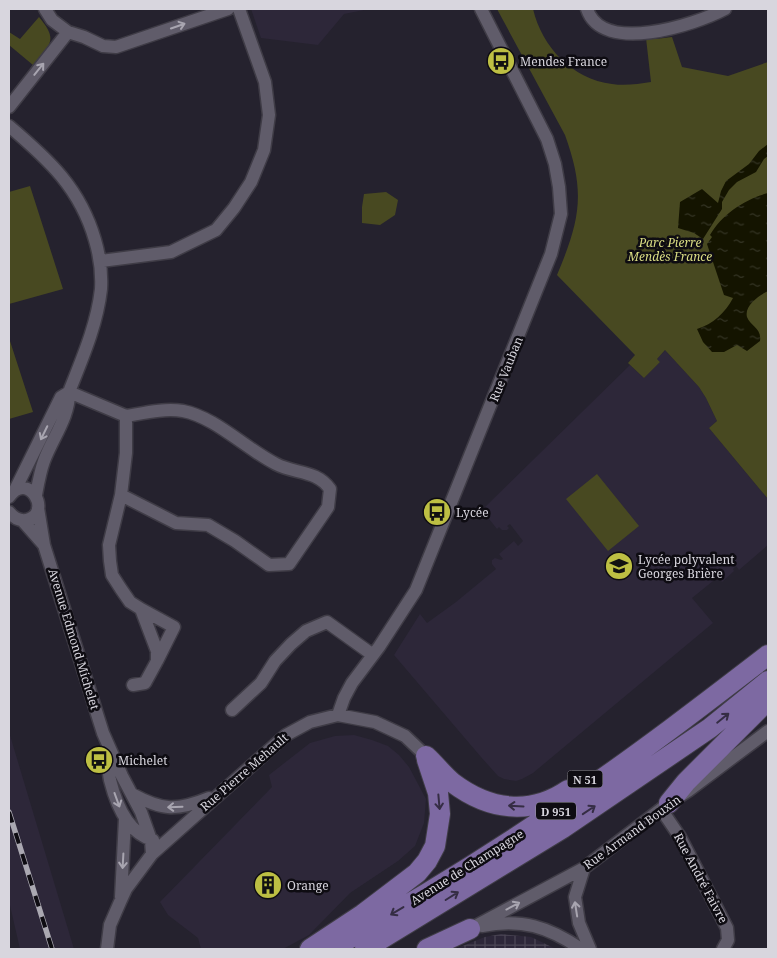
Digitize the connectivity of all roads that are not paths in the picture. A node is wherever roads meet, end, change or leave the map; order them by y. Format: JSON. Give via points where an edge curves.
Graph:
{"nodes":[{"id":1,"x":45,"y":9,"type":"edge"},
{"id":2,"x":228,"y":9,"type":"edge"},
{"id":3,"x":239,"y":9,"type":"edge"},
{"id":4,"x":481,"y":9,"type":"edge"},
{"id":5,"x":587,"y":9,"type":"edge"},
{"id":6,"x":725,"y":9,"type":"edge"},
{"id":7,"x":68,"y":32,"type":"junction"},
{"id":8,"x":9,"y":107,"type":"edge"},
{"id":9,"x":9,"y":126,"type":"edge"},
{"id":10,"x":101,"y":260,"type":"junction"},
{"id":11,"x":69,"y":392,"type":"junction"},
{"id":12,"x":126,"y":416,"type":"junction"},
{"id":13,"x":11,"y":493,"type":"edge"},
{"id":14,"x":36,"y":495,"type":"junction"},
{"id":15,"x":121,"y":495,"type":"junction"},
{"id":16,"x":38,"y":508,"type":"junction"},
{"id":17,"x":13,"y":516,"type":"edge"},
{"id":18,"x":44,"y":545,"type":"junction"},
{"id":19,"x":141,"y":609,"type":"junction"},
{"id":20,"x":768,"y":654,"type":"edge"},
{"id":21,"x":373,"y":655,"type":"junction"},
{"id":22,"x":157,"y":661,"type":"junction"},
{"id":23,"x":738,"y":678,"type":"junction"},
{"id":24,"x":768,"y":681,"type":"edge"},
{"id":25,"x":133,"y":685,"type":"dead end"},
{"id":26,"x":768,"y":700,"type":"edge"},
{"id":27,"x":232,"y":710,"type":"dead end"},
{"id":28,"x":338,"y":715,"type":"junction"},
{"id":29,"x":768,"y":731,"type":"edge"},
{"id":30,"x":103,"y":734,"type":"junction"},
{"id":31,"x":426,"y":756,"type":"junction"},
{"id":32,"x":132,"y":794,"type":"junction"},
{"id":33,"x":218,"y":794,"type":"junction"},
{"id":34,"x":665,"y":806,"type":"junction"},
{"id":35,"x":125,"y":819,"type":"junction"},
{"id":36,"x":151,"y":840,"type":"junction"},
{"id":37,"x":165,"y":842,"type":"junction"},
{"id":38,"x":152,"y":854,"type":"junction"},
{"id":39,"x":584,"y":868,"type":"junction"},
{"id":40,"x":120,"y":902,"type":"junction"},
{"id":41,"x":470,"y":929,"type":"junction"},
{"id":42,"x":107,"y":949,"type":"edge"},
{"id":43,"x":310,"y":949,"type":"edge"},
{"id":44,"x":332,"y":949,"type":"edge"},
{"id":45,"x":365,"y":949,"type":"edge"},
{"id":46,"x":427,"y":949,"type":"edge"},
{"id":47,"x":581,"y":949,"type":"edge"},
{"id":48,"x":590,"y":949,"type":"edge"},
{"id":49,"x":723,"y":949,"type":"edge"}],
"edges":[{"from":1,"to":7,"type":"street","via":[[52,20]]},
{"from":7,"to":2,"type":"street","one_way":true,"via":[[103,46],[116,47]]},
{"from":3,"to":10,"type":"street","via":[[264,82],[269,115],[264,150],[251,182],[216,230],[172,252]]},
{"from":4,"to":21,"type":"street","name":"Rue Vauban","via":[[547,140],[555,164],[561,214],[551,254],[425,571]]},
{"from":5,"to":6,"type":"street","via":[[594,21],[610,31],[625,33],[665,31]]},
{"from":8,"to":7,"type":"street","one_way":true},
{"from":9,"to":10,"type":"street","via":[[62,176],[81,202]]},
{"from":10,"to":11,"type":"street","via":[[101,290],[93,326]]},
{"from":11,"to":12,"type":"street"},
{"from":11,"to":13,"type":"street","one_way":true,"via":[[61,398]]},
{"from":11,"to":14,"type":"street","via":[[64,416],[44,462]]},
{"from":12,"to":15,"type":"street"},
{"from":12,"to":15,"type":"street","via":[[152,411],[183,411],[211,422],[278,466],[312,474],[325,481],[330,489],[328,507],[289,564],[269,565],[208,526],[176,523]]},
{"from":13,"to":14,"type":"street","via":[[24,488]]},
{"from":14,"to":16,"type":"street","name":"Avenue Edmond Michelet"},
{"from":15,"to":19,"type":"street","via":[[109,545],[112,575],[130,602]]},
{"from":16,"to":17,"type":"street","via":[[32,517]]},
{"from":16,"to":18,"type":"street","name":"Avenue Edmond Michelet"},
{"from":17,"to":18,"type":"street","name":"Avenue Edmond Michelet"},
{"from":18,"to":30,"type":"street","name":"Avenue Edmond Michelet"},
{"from":19,"to":22,"type":"street","via":[[157,651]]},
{"from":19,"to":22,"type":"street","via":[[174,627]]},
{"from":20,"to":23,"type":"main road","name":"Avenue de Champagne","number":"D 951"},
{"from":21,"to":27,"type":"street","via":[[327,622],[306,632],[292,644],[275,661],[261,683]]},
{"from":21,"to":28,"type":"street","name":"Rue Vauban","via":[[352,683]]},
{"from":22,"to":25,"type":"street","via":[[145,683]]},
{"from":23,"to":31,"type":"main road","number":"N 51","one_way":true,"via":[[564,793],[529,807],[488,802],[472,795],[452,782]]},
{"from":23,"to":44,"type":"main road","name":"Avenue de Champagne","number":"D 951","one_way":true,"via":[[571,800],[441,884]]},
{"from":45,"to":24,"type":"main road","name":"Avenue de Champagne","number":"D 951","one_way":true,"via":[[563,828],[710,728]]},
{"from":26,"to":34,"type":"main road"},
{"from":28,"to":31,"type":"street","name":"Rue Pierre Mehault","via":[[375,722],[405,736]]},
{"from":28,"to":33,"type":"street","name":"Rue Pierre Mehault","via":[[310,722],[286,735]]},
{"from":29,"to":34,"type":"street","name":"Rue Armand Bouxin"},
{"from":30,"to":32,"type":"street"},
{"from":30,"to":35,"type":"street","one_way":true,"via":[[110,780]]},
{"from":31,"to":43,"type":"main road","one_way":true,"via":[[438,793],[440,814],[435,846],[427,861],[410,879]]},
{"from":33,"to":32,"type":"street","one_way":true,"via":[[179,808],[146,802]]},
{"from":32,"to":36,"type":"street"},
{"from":33,"to":37,"type":"street","name":"Rue Pierre Mehault"},
{"from":34,"to":39,"type":"street","name":"Rue Armand Bouxin"},
{"from":34,"to":49,"type":"street","name":"Rue André Faivre","via":[[727,928],[728,940]]},
{"from":35,"to":36,"type":"street"},
{"from":35,"to":40,"type":"street","one_way":true},
{"from":36,"to":37,"type":"street"},
{"from":36,"to":38,"type":"street"},
{"from":37,"to":38,"type":"street","name":"Rue Pierre Mehault"},
{"from":38,"to":40,"type":"street","name":"Rue Pierre Mehault"},
{"from":41,"to":39,"type":"street","name":"Rue Armand Bouxin","one_way":true},
{"from":48,"to":39,"type":"street","one_way":true,"via":[[579,923],[574,897]]},
{"from":40,"to":42,"type":"street","via":[[110,925]]},
{"from":41,"to":46,"type":"main road"},
{"from":41,"to":47,"type":"street","via":[[515,922],[549,930]]}]}
